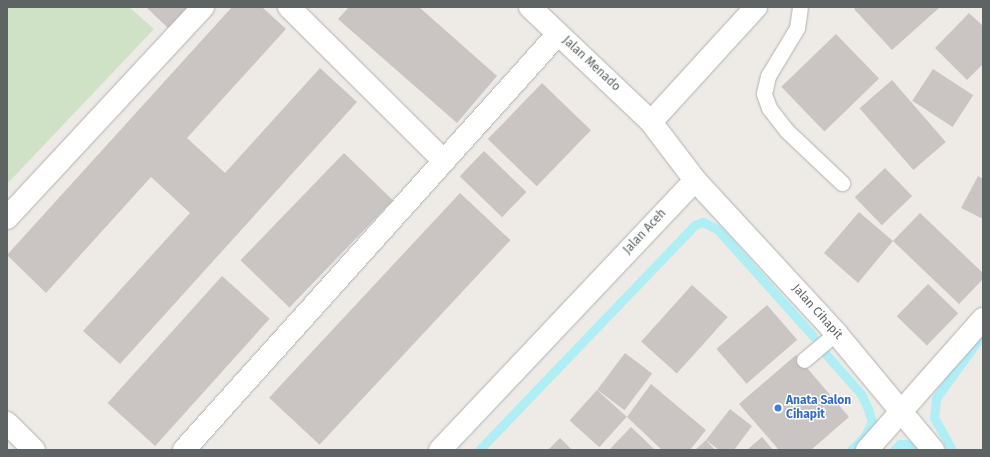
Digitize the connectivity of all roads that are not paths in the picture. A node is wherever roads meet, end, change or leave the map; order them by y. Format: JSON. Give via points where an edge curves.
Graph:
{"nodes":[{"id":1,"x":203,"y":7,"type":"edge"},
{"id":2,"x":289,"y":7,"type":"edge"},
{"id":3,"x":530,"y":7,"type":"edge"},
{"id":4,"x":756,"y":7,"type":"edge"},
{"id":5,"x":800,"y":7,"type":"edge"},
{"id":6,"x":558,"y":34,"type":"junction"},
{"id":7,"x":651,"y":122,"type":"junction"},
{"id":8,"x":444,"y":161,"type":"junction"},
{"id":9,"x":695,"y":180,"type":"junction"},
{"id":10,"x":842,"y":183,"type":"dead end"},
{"id":11,"x":7,"y":218,"type":"edge"},
{"id":12,"x":983,"y":319,"type":"edge"},
{"id":13,"x":836,"y":333,"type":"junction"},
{"id":14,"x":804,"y":360,"type":"dead end"},
{"id":15,"x":903,"y":412,"type":"junction"},
{"id":16,"x":7,"y":423,"type":"edge"},
{"id":17,"x":34,"y":450,"type":"edge"},
{"id":18,"x":184,"y":450,"type":"edge"},
{"id":19,"x":440,"y":450,"type":"edge"},
{"id":20,"x":867,"y":450,"type":"edge"},
{"id":21,"x":933,"y":450,"type":"edge"}],
"edges":[{"from":1,"to":11,"type":"street"},
{"from":2,"to":8,"type":"street"},
{"from":3,"to":6,"type":"street","name":"Jalan Menado"},
{"from":4,"to":7,"type":"street"},
{"from":5,"to":10,"type":"lane","via":[[798,28],[768,76],[764,94],[769,108],[788,131]]},
{"from":6,"to":7,"type":"street","name":"Jalan Menado"},
{"from":6,"to":8,"type":"street"},
{"from":7,"to":9,"type":"street"},
{"from":8,"to":18,"type":"street"},
{"from":9,"to":13,"type":"street","name":"Jalan Cihapit"},
{"from":9,"to":19,"type":"street","name":"Jalan Aceh"},
{"from":12,"to":15,"type":"street"},
{"from":13,"to":14,"type":"lane"},
{"from":13,"to":15,"type":"street","name":"Jalan Cihapit"},
{"from":15,"to":20,"type":"street"},
{"from":15,"to":21,"type":"street","name":"Jalan Cihapit"},
{"from":16,"to":17,"type":"street"}]}
